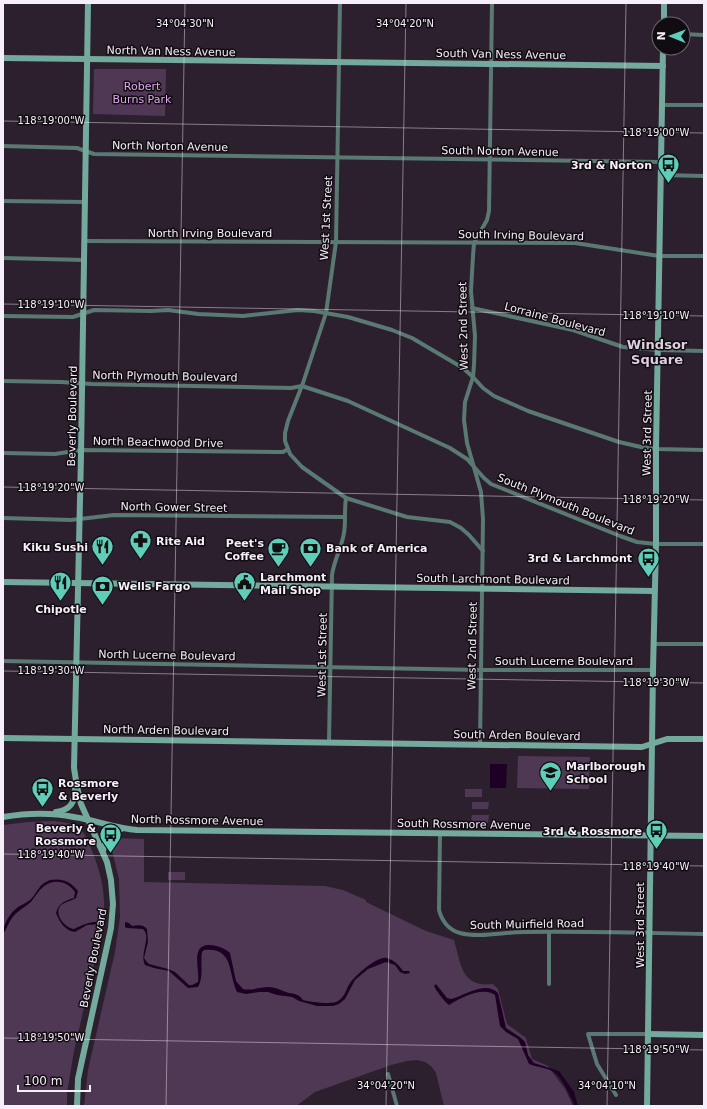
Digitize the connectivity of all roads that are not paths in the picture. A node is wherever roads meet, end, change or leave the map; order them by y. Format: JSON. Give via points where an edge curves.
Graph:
{"nodes":[{"id":1,"x":88,"y":3,"type":"edge"},
{"id":2,"x":340,"y":3,"type":"edge"},
{"id":3,"x":492,"y":3,"type":"edge"},
{"id":4,"x":664,"y":3,"type":"edge"},
{"id":5,"x":664,"y":16,"type":"edge"},
{"id":6,"x":691,"y":34,"type":"edge"},
{"id":7,"x":704,"y":35,"type":"edge"},
{"id":8,"x":663,"y":56,"type":"edge"},
{"id":9,"x":3,"y":58,"type":"edge"},
{"id":10,"x":87,"y":60,"type":"junction"},
{"id":11,"x":339,"y":62,"type":"junction"},
{"id":12,"x":491,"y":64,"type":"junction"},
{"id":13,"x":662,"y":66,"type":"junction"},
{"id":14,"x":662,"y":105,"type":"junction"},
{"id":15,"x":704,"y":106,"type":"edge"},
{"id":16,"x":3,"y":146,"type":"edge"},
{"id":17,"x":86,"y":150,"type":"junction"},
{"id":18,"x":338,"y":158,"type":"junction"},
{"id":19,"x":489,"y":160,"type":"junction"},
{"id":20,"x":661,"y":162,"type":"junction"},
{"id":21,"x":661,"y":175,"type":"junction"},
{"id":22,"x":704,"y":176,"type":"edge"},
{"id":23,"x":3,"y":201,"type":"edge"},
{"id":24,"x":85,"y":202,"type":"junction"},
{"id":25,"x":84,"y":241,"type":"junction"},
{"id":26,"x":336,"y":242,"type":"junction"},
{"id":27,"x":474,"y":244,"type":"junction"},
{"id":28,"x":660,"y":256,"type":"junction"},
{"id":29,"x":704,"y":256,"type":"edge"},
{"id":30,"x":3,"y":258,"type":"edge"},
{"id":31,"x":84,"y":260,"type":"junction"},
{"id":32,"x":472,"y":308,"type":"junction"},
{"id":33,"x":326,"y":313,"type":"junction"},
{"id":34,"x":83,"y":314,"type":"junction"},
{"id":35,"x":3,"y":316,"type":"edge"},
{"id":36,"x":658,"y":350,"type":"junction"},
{"id":37,"x":704,"y":351,"type":"edge"},
{"id":38,"x":473,"y":377,"type":"junction"},
{"id":39,"x":3,"y":381,"type":"edge"},
{"id":40,"x":82,"y":384,"type":"junction"},
{"id":41,"x":302,"y":386,"type":"junction"},
{"id":42,"x":288,"y":449,"type":"junction"},
{"id":43,"x":656,"y":449,"type":"junction"},
{"id":44,"x":81,"y":450,"type":"junction"},
{"id":45,"x":704,"y":450,"type":"edge"},
{"id":46,"x":3,"y":453,"type":"edge"},
{"id":47,"x":474,"y":468,"type":"junction"},
{"id":48,"x":346,"y":498,"type":"junction"},
{"id":49,"x":344,"y":517,"type":"junction"},
{"id":50,"x":3,"y":518,"type":"edge"},
{"id":51,"x":80,"y":519,"type":"junction"},
{"id":52,"x":656,"y":544,"type":"junction"},
{"id":53,"x":704,"y":544,"type":"edge"},
{"id":54,"x":483,"y":551,"type":"junction"},
{"id":55,"x":3,"y":582,"type":"edge"},
{"id":56,"x":78,"y":584,"type":"junction"},
{"id":57,"x":331,"y":587,"type":"junction"},
{"id":58,"x":482,"y":589,"type":"junction"},
{"id":59,"x":654,"y":591,"type":"junction"},
{"id":60,"x":653,"y":644,"type":"junction"},
{"id":61,"x":704,"y":644,"type":"edge"},
{"id":62,"x":3,"y":661,"type":"edge"},
{"id":63,"x":76,"y":663,"type":"junction"},
{"id":64,"x":331,"y":666,"type":"junction"},
{"id":65,"x":481,"y":670,"type":"junction"},
{"id":66,"x":653,"y":670,"type":"junction"},
{"id":67,"x":3,"y":738,"type":"edge"},
{"id":68,"x":75,"y":739,"type":"junction"},
{"id":69,"x":704,"y":739,"type":"edge"},
{"id":70,"x":329,"y":742,"type":"junction"},
{"id":71,"x":652,"y":743,"type":"junction"},
{"id":72,"x":480,"y":744,"type":"junction"},
{"id":73,"x":74,"y":768,"type":"junction"},
{"id":74,"x":44,"y":814,"type":"junction"},
{"id":75,"x":3,"y":817,"type":"edge"},
{"id":76,"x":89,"y":821,"type":"junction"},
{"id":77,"x":123,"y":829,"type":"junction"},
{"id":78,"x":320,"y":833,"type":"joint"},
{"id":79,"x":440,"y":834,"type":"junction"},
{"id":80,"x":650,"y":836,"type":"junction"},
{"id":81,"x":704,"y":836,"type":"edge"},
{"id":82,"x":103,"y":851,"type":"junction"},
{"id":83,"x":549,"y":932,"type":"junction"},
{"id":84,"x":650,"y":933,"type":"junction"},
{"id":85,"x":704,"y":934,"type":"edge"},
{"id":86,"x":549,"y":984,"type":"dead end"},
{"id":87,"x":648,"y":1034,"type":"junction"},
{"id":88,"x":704,"y":1035,"type":"edge"},
{"id":89,"x":388,"y":1074,"type":"dead end"},
{"id":90,"x":616,"y":1095,"type":"dead end"},
{"id":91,"x":77,"y":1106,"type":"edge"},
{"id":92,"x":396,"y":1106,"type":"edge"},
{"id":93,"x":647,"y":1106,"type":"edge"}],
"edges":[{"from":1,"to":10,"type":"main road","name":"Beverly Boulevard"},
{"from":2,"to":11,"type":"street","name":"West 1st Street"},
{"from":3,"to":12,"type":"street","name":"West 2nd Street"},
{"from":4,"to":5,"type":"main road"},
{"from":6,"to":7,"type":"street"},
{"from":8,"to":13,"type":"main road","name":"West 3rd Street"},
{"from":9,"to":10,"type":"main road","name":"North Van Ness Avenue"},
{"from":10,"to":11,"type":"main road","name":"North Van Ness Avenue"},
{"from":10,"to":17,"type":"main road","name":"Beverly Boulevard"},
{"from":11,"to":12,"type":"main road","name":"South Van Ness Avenue"},
{"from":11,"to":18,"type":"street","name":"West 1st Street"},
{"from":12,"to":13,"type":"main road","name":"South Van Ness Avenue"},
{"from":12,"to":19,"type":"street","name":"West 2nd Street"},
{"from":13,"to":14,"type":"main road","name":"West 3rd Street"},
{"from":14,"to":15,"type":"street"},
{"from":14,"to":20,"type":"main road","name":"West 3rd Street"},
{"from":16,"to":17,"type":"street","name":"North Norton Avenue"},
{"from":17,"to":18,"type":"street","name":"North Norton Avenue","via":[[94,154]]},
{"from":17,"to":24,"type":"main road","name":"Beverly Boulevard"},
{"from":18,"to":19,"type":"street","name":"South Norton Avenue"},
{"from":18,"to":26,"type":"street","name":"West 1st Street"},
{"from":19,"to":20,"type":"street","name":"South Norton Avenue"},
{"from":19,"to":27,"type":"street","name":"West 2nd Street","via":[[489,211]]},
{"from":20,"to":21,"type":"main road","name":"West 3rd Street"},
{"from":21,"to":22,"type":"street"},
{"from":21,"to":28,"type":"main road","name":"West 3rd Street"},
{"from":23,"to":24,"type":"street"},
{"from":24,"to":25,"type":"main road","name":"Beverly Boulevard"},
{"from":25,"to":26,"type":"street","name":"North Irving Boulevard"},
{"from":25,"to":31,"type":"main road","name":"Beverly Boulevard"},
{"from":26,"to":27,"type":"street","name":"South Irving Boulevard"},
{"from":26,"to":33,"type":"street","name":"West 1st Street"},
{"from":27,"to":28,"type":"street","name":"South Irving Boulevard","via":[[575,243]]},
{"from":27,"to":32,"type":"street","name":"West 2nd Street","via":[[471,273]]},
{"from":28,"to":29,"type":"street","name":"South Irving Boulevard"},
{"from":28,"to":36,"type":"main road","name":"West 3rd Street"},
{"from":30,"to":31,"type":"street"},
{"from":31,"to":34,"type":"main road","name":"Beverly Boulevard"},
{"from":32,"to":36,"type":"street","name":"Lorraine Boulevard","via":[[573,330],[623,346]]},
{"from":32,"to":38,"type":"street","name":"West 2nd Street","via":[[475,336]]},
{"from":33,"to":34,"type":"street","via":[[298,310],[243,316],[168,310],[94,310]]},
{"from":33,"to":38,"type":"street","via":[[370,322],[412,338],[463,368]]},
{"from":33,"to":41,"type":"street","name":"West 1st Street"},
{"from":34,"to":35,"type":"street","via":[[74,317]]},
{"from":34,"to":40,"type":"main road","name":"Beverly Boulevard"},
{"from":36,"to":37,"type":"street","name":"Lorraine Boulevard"},
{"from":36,"to":43,"type":"main road","name":"West 3rd Street"},
{"from":38,"to":43,"type":"street","via":[[494,396],[528,411],[619,442]]},
{"from":38,"to":47,"type":"street","name":"West 2nd Street","via":[[465,402],[464,420]]},
{"from":39,"to":40,"type":"street","name":"North Plymouth Boulevard"},
{"from":40,"to":41,"type":"street","name":"North Plymouth Boulevard","via":[[291,388]]},
{"from":40,"to":44,"type":"main road","name":"Beverly Boulevard"},
{"from":41,"to":42,"type":"street","name":"West 1st Street","via":[[285,433]]},
{"from":41,"to":47,"type":"street","name":"South Plymouth Boulevard","via":[[348,401],[450,448]]},
{"from":42,"to":44,"type":"street","name":"North Beachwood Drive","via":[[283,452]]},
{"from":42,"to":48,"type":"street","via":[[308,473]]},
{"from":43,"to":45,"type":"street"},
{"from":43,"to":52,"type":"main road","name":"West 3rd Street"},
{"from":44,"to":46,"type":"street","name":"North Beachwood Drive","via":[[55,454]]},
{"from":44,"to":51,"type":"main road","name":"Beverly Boulevard"},
{"from":47,"to":52,"type":"street","name":"South Plymouth Boulevard","via":[[491,484],[620,536],[637,542]]},
{"from":47,"to":54,"type":"street","name":"West 2nd Street","via":[[481,492],[484,519]]},
{"from":48,"to":49,"type":"street","name":"West 1st Street"},
{"from":48,"to":54,"type":"street","via":[[407,517],[450,522],[469,535]]},
{"from":49,"to":51,"type":"street","name":"North Gower Street","via":[[114,516]]},
{"from":49,"to":57,"type":"street","name":"West 1st Street","via":[[344,533],[333,569]]},
{"from":50,"to":51,"type":"street","name":"North Gower Street"},
{"from":51,"to":56,"type":"main road","name":"Beverly Boulevard"},
{"from":52,"to":53,"type":"street","name":"South Plymouth Boulevard"},
{"from":52,"to":59,"type":"main road","name":"West 3rd Street"},
{"from":54,"to":58,"type":"street","name":"West 2nd Street"},
{"from":55,"to":56,"type":"main road","name":"South Larchmont Boulevard"},
{"from":56,"to":57,"type":"main road","name":"South Larchmont Boulevard"},
{"from":56,"to":63,"type":"main road","name":"Beverly Boulevard"},
{"from":57,"to":58,"type":"main road","name":"South Larchmont Boulevard"},
{"from":57,"to":64,"type":"street","name":"West 1st Street"},
{"from":58,"to":59,"type":"main road","name":"South Larchmont Boulevard"},
{"from":58,"to":65,"type":"street","name":"West 2nd Street"},
{"from":59,"to":60,"type":"main road","name":"West 3rd Street"},
{"from":60,"to":61,"type":"street"},
{"from":60,"to":66,"type":"main road","name":"West 3rd Street"},
{"from":62,"to":63,"type":"street","name":"North Lucerne Boulevard"},
{"from":63,"to":64,"type":"street","name":"North Lucerne Boulevard"},
{"from":63,"to":68,"type":"main road","name":"Beverly Boulevard"},
{"from":64,"to":65,"type":"street","name":"South Lucerne Boulevard"},
{"from":64,"to":70,"type":"street","name":"West 1st Street"},
{"from":65,"to":66,"type":"street","name":"South Lucerne Boulevard"},
{"from":65,"to":72,"type":"street","name":"West 2nd Street"},
{"from":66,"to":71,"type":"main road","name":"West 3rd Street"},
{"from":67,"to":68,"type":"main road","name":"North Arden Boulevard"},
{"from":68,"to":70,"type":"main road","name":"North Arden Boulevard"},
{"from":68,"to":73,"type":"main road","name":"Beverly Boulevard"},
{"from":69,"to":71,"type":"main road","name":"South Arden Boulevard","via":[[667,739]]},
{"from":70,"to":72,"type":"main road","name":"South Arden Boulevard"},
{"from":71,"to":72,"type":"main road","name":"South Arden Boulevard","via":[[642,747]]},
{"from":71,"to":80,"type":"main road","name":"West 3rd Street"},
{"from":73,"to":74,"type":"main road","via":[[75,796],[72,805],[65,811]]},
{"from":73,"to":76,"type":"main road","name":"Beverly Boulevard","via":[[79,796]]},
{"from":74,"to":75,"type":"main road","name":"North Rossmore Avenue"},
{"from":74,"to":76,"type":"main road","name":"North Rossmore Avenue"},
{"from":76,"to":77,"type":"main road","name":"North Rossmore Avenue"},
{"from":76,"to":82,"type":"main road","name":"Beverly Boulevard"},
{"from":77,"to":78,"type":"main road","name":"North Rossmore Avenue"},
{"from":77,"to":82,"type":"main road","via":[[109,836]]},
{"from":78,"to":79,"type":"main road","name":"South Rossmore Avenue"},
{"from":79,"to":80,"type":"main road","name":"South Rossmore Avenue"},
{"from":79,"to":83,"type":"street","name":"South Muirfield Road","via":[[439,910],[447,925],[456,932],[471,934]]},
{"from":80,"to":81,"type":"main road","name":"South Rossmore Avenue"},
{"from":80,"to":84,"type":"main road","name":"West 3rd Street"},
{"from":82,"to":91,"type":"main road","name":"Beverly Boulevard","via":[[112,885],[112,919],[78,1079]]},
{"from":83,"to":84,"type":"street","name":"South Muirfield Road"},
{"from":83,"to":86,"type":"street"},
{"from":84,"to":85,"type":"street","name":"South Muirfield Road"},
{"from":84,"to":87,"type":"main road","name":"West 3rd Street"},
{"from":87,"to":88,"type":"main road"},
{"from":87,"to":90,"type":"street","via":[[588,1034],[597,1064]]},
{"from":87,"to":93,"type":"main road","name":"West 3rd Street"},
{"from":89,"to":92,"type":"street"}]}
